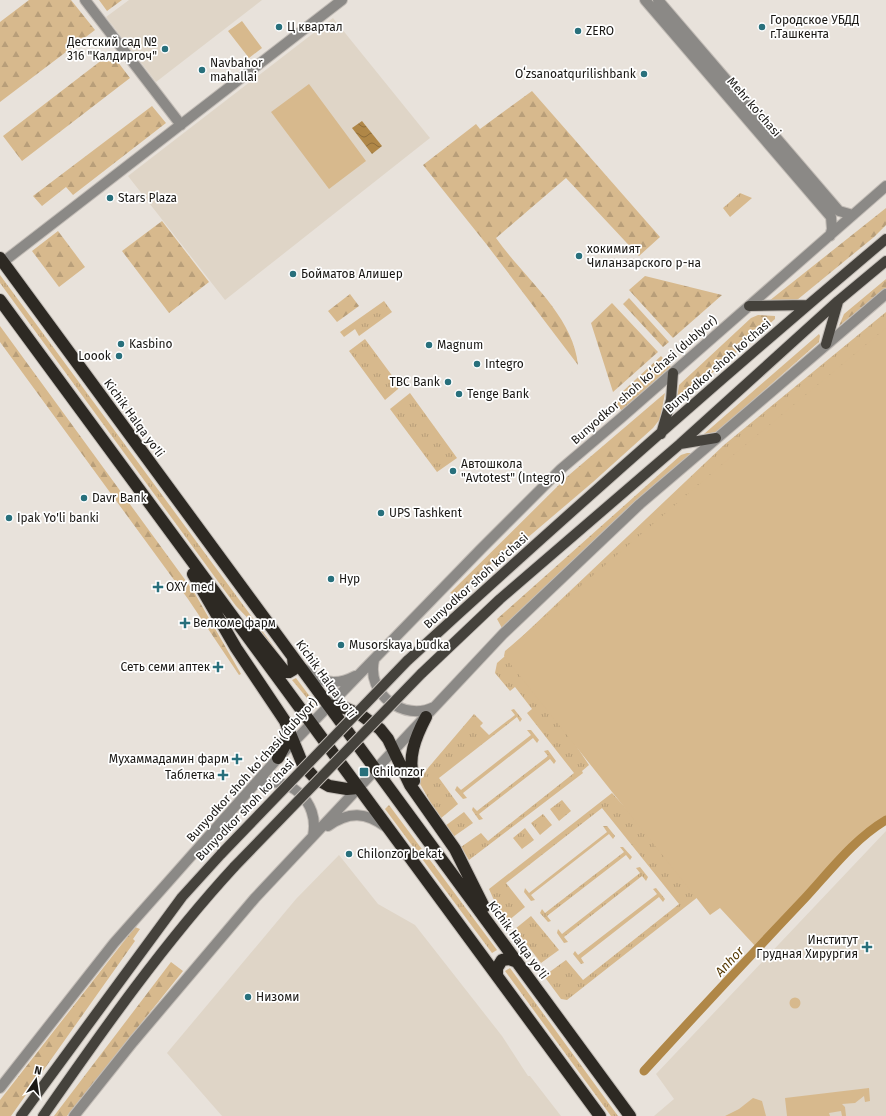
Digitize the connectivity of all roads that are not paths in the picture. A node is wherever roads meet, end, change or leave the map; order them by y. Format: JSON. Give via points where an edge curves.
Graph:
{"nodes":[{"id":1,"x":86,"y":0,"type":"edge"},
{"id":2,"x":342,"y":0,"type":"edge"},
{"id":3,"x":658,"y":0,"type":"edge"},
{"id":4,"x":649,"y":2,"type":"edge"},
{"id":5,"x":181,"y":125,"type":"junction"},
{"id":6,"x":886,"y":186,"type":"edge"},
{"id":7,"x":835,"y":214,"type":"junction"},
{"id":8,"x":853,"y":215,"type":"junction"},
{"id":9,"x":830,"y":236,"type":"junction"},
{"id":10,"x":886,"y":239,"type":"edge"},
{"id":11,"x":1,"y":260,"type":"edge"},
{"id":12,"x":886,"y":261,"type":"edge"},
{"id":13,"x":886,"y":294,"type":"edge"},
{"id":14,"x":0,"y":300,"type":"edge"},
{"id":15,"x":838,"y":301,"type":"junction"},
{"id":16,"x":808,"y":305,"type":"junction"},
{"id":17,"x":749,"y":306,"type":"junction"},
{"id":18,"x":826,"y":344,"type":"junction"},
{"id":19,"x":673,"y":373,"type":"junction"},
{"id":20,"x":661,"y":434,"type":"junction"},
{"id":21,"x":716,"y":438,"type":"junction"},
{"id":22,"x":680,"y":444,"type":"junction"},
{"id":23,"x":154,"y":510,"type":"junction"},
{"id":24,"x":226,"y":607,"type":"junction"},
{"id":25,"x":293,"y":657,"type":"junction"},
{"id":26,"x":371,"y":663,"type":"junction"},
{"id":27,"x":329,"y":706,"type":"junction"},
{"id":28,"x":436,"y":706,"type":"junction"},
{"id":29,"x":426,"y":717,"type":"junction"},
{"id":30,"x":311,"y":723,"type":"junction"},
{"id":31,"x":288,"y":730,"type":"junction"},
{"id":32,"x":293,"y":742,"type":"junction"},
{"id":33,"x":395,"y":750,"type":"junction"},
{"id":34,"x":278,"y":758,"type":"junction"},
{"id":35,"x":376,"y":770,"type":"junction"},
{"id":36,"x":256,"y":784,"type":"junction"},
{"id":37,"x":358,"y":788,"type":"junction"},
{"id":38,"x":420,"y":799,"type":"junction"},
{"id":39,"x":389,"y":830,"type":"junction"},
{"id":40,"x":313,"y":836,"type":"junction"},
{"id":41,"x":498,"y":936,"type":"junction"},
{"id":42,"x":517,"y":962,"type":"junction"},
{"id":43,"x":497,"y":976,"type":"junction"},
{"id":44,"x":0,"y":1088,"type":"edge"},
{"id":45,"x":21,"y":1116,"type":"edge"},
{"id":46,"x":43,"y":1116,"type":"edge"},
{"id":47,"x":74,"y":1116,"type":"edge"},
{"id":48,"x":600,"y":1116,"type":"edge"},
{"id":49,"x":630,"y":1116,"type":"edge"}],
"edges":[{"from":1,"to":5,"type":"street"},
{"from":2,"to":5,"type":"street"},
{"from":3,"to":7,"type":"street","name":"Mehr ko'chasi"},
{"from":4,"to":7,"type":"street","name":"Mehr ko'chasi"},
{"from":5,"to":11,"type":"street"},
{"from":6,"to":8,"type":"street","name":"Bunyodkor shoh koʻchasi (dublyor)"},
{"from":7,"to":8,"type":"street"},
{"from":7,"to":9,"type":"street"},
{"from":8,"to":9,"type":"street","name":"Bunyodkor shoh koʻchasi (dublyor)"},
{"from":9,"to":17,"type":"street","name":"Bunyodkor shoh koʻchasi (dublyor)"},
{"from":10,"to":16,"type":"main road","name":"Bunyodkor shoh ko'chasi"},
{"from":11,"to":25,"type":"highway","name":"Kichik Halqa yo'li"},
{"from":12,"to":15,"type":"main road"},
{"from":13,"to":18,"type":"street"},
{"from":14,"to":23,"type":"highway"},
{"from":15,"to":18,"type":"main road"},
{"from":15,"to":22,"type":"main road"},
{"from":16,"to":17,"type":"main road"},
{"from":16,"to":20,"type":"main road","name":"Bunyodkor shoh ko'chasi"},
{"from":17,"to":19,"type":"street","name":"Bunyodkor shoh koʻchasi (dublyor)"},
{"from":18,"to":21,"type":"street"},
{"from":19,"to":20,"type":"main road","via":[[670,400]]},
{"from":19,"to":26,"type":"street","name":"Bunyodkor shoh koʻchasi (dublyor)","via":[[561,469]]},
{"from":20,"to":45,"type":"main road","name":"Bunyodkor shoh ko'chasi","bridge":true,"via":[[407,661],[222,853],[182,897]]},
{"from":21,"to":22,"type":"main road"},
{"from":21,"to":28,"type":"street","via":[[640,504],[502,634]]},
{"from":22,"to":46,"type":"main road","bridge":true,"via":[[500,599],[420,674],[235,866],[198,906]]},
{"from":23,"to":24,"type":"highway"},
{"from":23,"to":31,"type":"highway"},
{"from":24,"to":25,"type":"highway","via":[[251,628],[285,672],[294,669]]},
{"from":24,"to":30,"type":"highway"},
{"from":25,"to":26,"type":"street","via":[[313,675],[332,682],[348,680]]},
{"from":25,"to":27,"type":"highway","name":"Kichik Halqa yo'li"},
{"from":26,"to":27,"type":"street","name":"Bunyodkor shoh koʻchasi (dublyor)"},
{"from":26,"to":28,"type":"street","via":[[375,683],[391,703],[406,711],[418,712]]},
{"from":27,"to":30,"type":"street","name":"Bunyodkor shoh koʻchasi (dublyor)"},
{"from":27,"to":33,"type":"highway","via":[[351,710],[366,718],[380,729]]},
{"from":27,"to":35,"type":"highway","name":"Kichik Halqa yo'li"},
{"from":28,"to":29,"type":"street"},
{"from":29,"to":33,"type":"street"},
{"from":29,"to":38,"type":"highway","via":[[415,739],[410,760]]},
{"from":30,"to":32,"type":"street","name":"Bunyodkor shoh koʻchasi (dublyor)"},
{"from":30,"to":37,"type":"highway"},
{"from":31,"to":32,"type":"highway"},
{"from":31,"to":34,"type":"highway","via":[[285,745]]},
{"from":32,"to":34,"type":"street","name":"Bunyodkor shoh koʻchasi (dublyor)"},
{"from":32,"to":37,"type":"highway","via":[[303,765],[315,778],[337,788]]},
{"from":33,"to":35,"type":"street"},
{"from":33,"to":38,"type":"highway","via":[[410,785]]},
{"from":34,"to":36,"type":"street","name":"Bunyodkor shoh koʻchasi (dublyor)"},
{"from":35,"to":37,"type":"street"},
{"from":35,"to":41,"type":"highway","name":"Kichik Halqa yo'li"},
{"from":36,"to":40,"type":"street","via":[[280,782],[300,792],[312,813],[315,825]]},
{"from":36,"to":44,"type":"street","name":"Bunyodkor shoh koʻchasi (dublyor)","via":[[114,943]]},
{"from":37,"to":39,"type":"highway"},
{"from":37,"to":40,"type":"street"},
{"from":38,"to":41,"type":"highway","via":[[455,849]]},
{"from":39,"to":40,"type":"street","via":[[360,814],[340,818]]},
{"from":39,"to":43,"type":"highway"},
{"from":40,"to":47,"type":"street","via":[[245,910]]},
{"from":41,"to":42,"type":"highway","name":"Kichik Halqa yo'li"},
{"from":42,"to":43,"type":"highway","via":[[502,960],[497,968]]},
{"from":42,"to":49,"type":"highway","name":"Kichik Halqa yo'li"},
{"from":43,"to":48,"type":"highway"}]}
